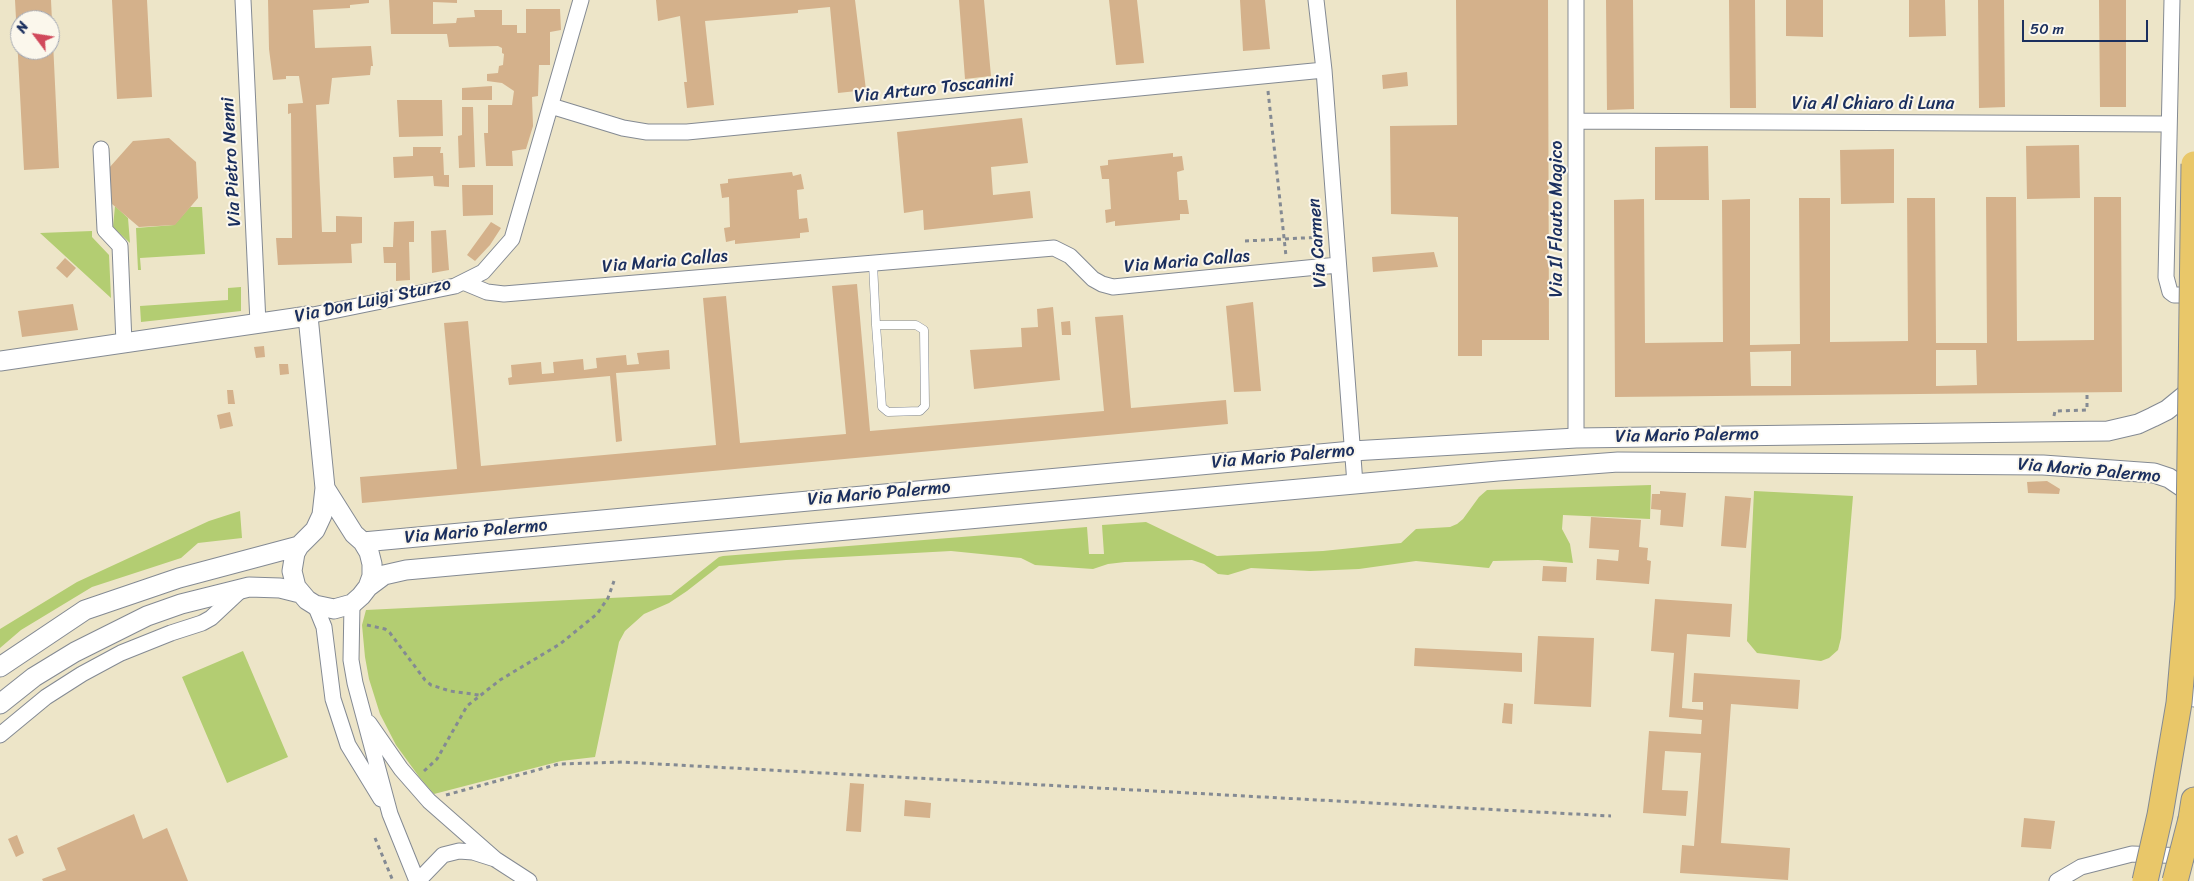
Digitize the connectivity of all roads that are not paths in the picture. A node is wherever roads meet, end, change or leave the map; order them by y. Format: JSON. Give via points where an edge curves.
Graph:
{"nodes":[{"id":1,"x":243,"y":0,"type":"edge"},
{"id":2,"x":581,"y":0,"type":"edge"},
{"id":3,"x":1316,"y":0,"type":"edge"},
{"id":4,"x":1576,"y":0,"type":"edge"},
{"id":5,"x":2172,"y":0,"type":"edge"},
{"id":6,"x":1324,"y":70,"type":"junction"},
{"id":7,"x":551,"y":106,"type":"junction"},
{"id":8,"x":1576,"y":122,"type":"junction"},
{"id":9,"x":2169,"y":124,"type":"junction"},
{"id":10,"x":101,"y":149,"type":"dead end"},
{"id":11,"x":2194,"y":164,"type":"edge"},
{"id":12,"x":873,"y":264,"type":"junction"},
{"id":13,"x":1338,"y":266,"type":"junction"},
{"id":14,"x":463,"y":282,"type":"junction"},
{"id":15,"x":2194,"y":294,"type":"edge"},
{"id":16,"x":308,"y":316,"type":"junction"},
{"id":17,"x":258,"y":323,"type":"junction"},
{"id":18,"x":876,"y":325,"type":"junction"},
{"id":19,"x":124,"y":343,"type":"junction"},
{"id":20,"x":0,"y":361,"type":"edge"},
{"id":21,"x":2194,"y":388,"type":"edge"},
{"id":22,"x":1576,"y":438,"type":"junction"},
{"id":23,"x":1352,"y":451,"type":"junction"},
{"id":24,"x":1355,"y":484,"type":"junction"},
{"id":25,"x":325,"y":488,"type":"junction"},
{"id":26,"x":2194,"y":495,"type":"edge"},
{"id":27,"x":358,"y":538,"type":"junction"},
{"id":28,"x":303,"y":541,"type":"junction"},
{"id":29,"x":2194,"y":552,"type":"edge"},
{"id":30,"x":368,"y":587,"type":"junction"},
{"id":31,"x":243,"y":589,"type":"junction"},
{"id":32,"x":300,"y":593,"type":"junction"},
{"id":33,"x":352,"y":604,"type":"junction"},
{"id":34,"x":315,"y":605,"type":"junction"},
{"id":35,"x":0,"y":667,"type":"edge"},
{"id":36,"x":2194,"y":697,"type":"edge"},
{"id":37,"x":0,"y":704,"type":"edge"},
{"id":38,"x":364,"y":716,"type":"junction"},
{"id":39,"x":0,"y":735,"type":"edge"},
{"id":40,"x":2194,"y":800,"type":"edge"},
{"id":41,"x":390,"y":814,"type":"junction"},
{"id":42,"x":2194,"y":856,"type":"edge"},
{"id":43,"x":495,"y":859,"type":"junction"},
{"id":44,"x":417,"y":881,"type":"edge"},
{"id":45,"x":529,"y":881,"type":"edge"},
{"id":46,"x":2057,"y":881,"type":"edge"},
{"id":47,"x":2145,"y":881,"type":"edge"},
{"id":48,"x":2175,"y":881,"type":"edge"}],
"edges":[{"from":1,"to":17,"type":"street","name":"Via Pietro Nenni"},
{"from":2,"to":7,"type":"street","name":"Via Don Luigi Sturzo"},
{"from":3,"to":6,"type":"street","name":"Via Carmen"},
{"from":4,"to":8,"type":"street","name":"Via Il Flauto Magico"},
{"from":5,"to":9,"type":"street"},
{"from":6,"to":7,"type":"street","name":"Via Arturo Toscanini","via":[[687,132],[623,128]]},
{"from":6,"to":13,"type":"street","name":"Via Carmen"},
{"from":7,"to":14,"type":"street","name":"Via Don Luigi Sturzo","via":[[512,239],[482,272]]},
{"from":8,"to":9,"type":"street","name":"Via Al Chiaro di Luna"},
{"from":8,"to":22,"type":"street","name":"Via Il Flauto Magico"},
{"from":9,"to":15,"type":"street","via":[[2166,277],[2174,295]]},
{"from":10,"to":19,"type":"street","via":[[105,230],[120,246]]},
{"from":11,"to":47,"type":"highway","bridge":true,"via":[[2188,599],[2179,703]]},
{"from":12,"to":13,"type":"street","name":"Via Maria Callas","via":[[1054,248],[1070,256],[1094,280],[1113,287]]},
{"from":12,"to":14,"type":"street","name":"Via Maria Callas","via":[[504,294],[486,292]]},
{"from":12,"to":18,"type":"lane"},
{"from":13,"to":23,"type":"street","name":"Via Carmen"},
{"from":14,"to":16,"type":"street","name":"Via Don Luigi Sturzo"},
{"from":16,"to":17,"type":"street","name":"Via Don Luigi Sturzo"},
{"from":16,"to":25,"type":"street"},
{"from":17,"to":19,"type":"street","name":"Via Don Luigi Sturzo"},
{"from":18,"to":18,"type":"lane","via":[[883,409],[888,412],[920,411],[925,406],[924,330],[916,325]]},
{"from":19,"to":20,"type":"street","name":"Via Don Luigi Sturzo"},
{"from":21,"to":22,"type":"street","name":"Via Mario Palermo","via":[[2153,418],[2108,431]]},
{"from":22,"to":23,"type":"street","name":"Via Mario Palermo"},
{"from":23,"to":24,"type":"street","name":"Via Carmen"},
{"from":23,"to":27,"type":"street","name":"Via Mario Palermo"},
{"from":24,"to":26,"type":"street","name":"Via Mario Palermo","via":[[1618,462],[2034,465],[2154,473],[2169,478]]},
{"from":24,"to":30,"type":"street","name":"Via Mario Palermo","via":[[406,570],[384,575]]},
{"from":25,"to":27,"type":"street"},
{"from":25,"to":28,"type":"street","via":[[322,515],[315,530]]},
{"from":27,"to":28,"type":"street","via":[[333,528],[320,530]]},
{"from":27,"to":30,"type":"street","via":[[369,552],[372,564]]},
{"from":28,"to":32,"type":"street","via":[[293,560],[292,572]]},
{"from":28,"to":35,"type":"street","via":[[85,610]]},
{"from":29,"to":36,"type":"street","via":[[2190,677]]},
{"from":30,"to":33,"type":"street"},
{"from":31,"to":32,"type":"street","via":[[264,587]]},
{"from":31,"to":37,"type":"street","via":[[181,604],[110,633],[34,677]]},
{"from":31,"to":39,"type":"street","via":[[202,623],[121,653],[82,674],[46,697]]},
{"from":32,"to":34,"type":"street"},
{"from":33,"to":34,"type":"street","via":[[334,609]]},
{"from":33,"to":38,"type":"street","via":[[351,660]]},
{"from":34,"to":41,"type":"street","via":[[324,627],[332,699],[348,744]]},
{"from":38,"to":41,"type":"street"},
{"from":38,"to":43,"type":"street","via":[[429,802]]},
{"from":40,"to":48,"type":"highway","bridge":true},
{"from":41,"to":44,"type":"street"},
{"from":42,"to":46,"type":"street","via":[[2132,854],[2081,867]]},
{"from":43,"to":44,"type":"street","via":[[474,852],[458,851],[443,855]]},
{"from":43,"to":45,"type":"street"}]}
